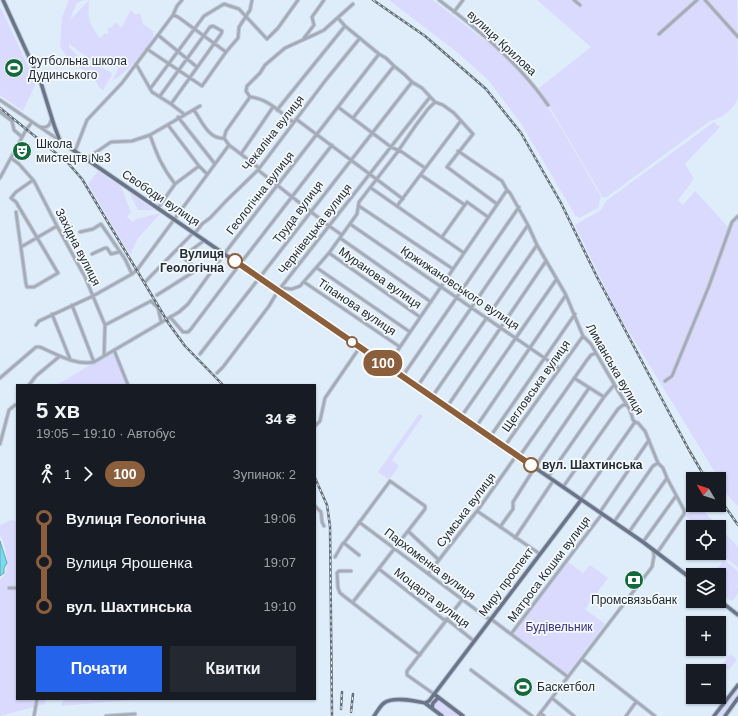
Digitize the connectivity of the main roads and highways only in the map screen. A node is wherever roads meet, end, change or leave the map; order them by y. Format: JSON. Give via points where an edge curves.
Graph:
{"nodes":[{"id":1,"x":3,"y":0,"type":"edge"},
{"id":2,"x":581,"y":500,"type":"junction"},
{"id":3,"x":686,"y":575,"type":"edge"},
{"id":4,"x":726,"y":606,"type":"edge"},
{"id":5,"x":738,"y":615,"type":"edge"},
{"id":6,"x":738,"y":685,"type":"edge"},
{"id":7,"x":434,"y":694,"type":"junction"},
{"id":8,"x":439,"y":698,"type":"junction"},
{"id":9,"x":738,"y":698,"type":"edge"},
{"id":10,"x":425,"y":703,"type":"junction"},
{"id":11,"x":432,"y":708,"type":"junction"},
{"id":12,"x":374,"y":716,"type":"edge"},
{"id":13,"x":442,"y":716,"type":"edge"},
{"id":14,"x":463,"y":716,"type":"edge"},
{"id":15,"x":714,"y":716,"type":"edge"},
{"id":16,"x":725,"y":716,"type":"edge"}],
"edges":[{"from":1,"to":2,"type":"main road","name":"Свободи вулиця","via":[[39,78],[60,141],[224,254],[280,289],[286,296]]},
{"from":2,"to":3,"type":"main road","name":"Свободи вулиця"},
{"from":2,"to":7,"type":"main road","name":"Миру проспект"},
{"from":4,"to":5,"type":"main road"},
{"from":6,"to":15,"type":"main road"},
{"from":7,"to":8,"type":"main road"},
{"from":7,"to":10,"type":"main road","name":"Миру проспект"},
{"from":8,"to":11,"type":"main road","via":[[433,703]]},
{"from":8,"to":14,"type":"main road"},
{"from":9,"to":16,"type":"main road"},
{"from":10,"to":11,"type":"main road"},
{"from":10,"to":12,"type":"main road","via":[[388,701]]},
{"from":11,"to":13,"type":"main road"}]}
